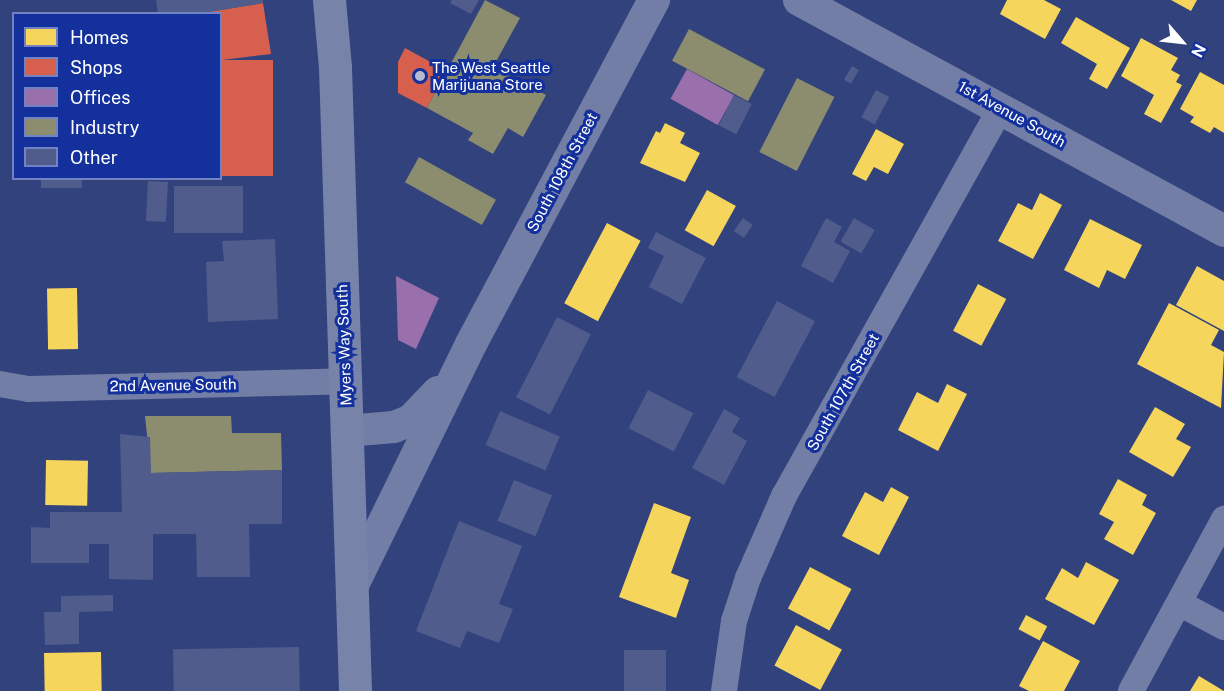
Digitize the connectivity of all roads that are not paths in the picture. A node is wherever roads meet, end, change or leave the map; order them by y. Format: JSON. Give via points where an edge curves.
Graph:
{"nodes":[{"id":1,"x":329,"y":0,"type":"edge"},
{"id":2,"x":654,"y":0,"type":"edge"},
{"id":3,"x":799,"y":0,"type":"edge"},
{"id":4,"x":1001,"y":108,"type":"junction"},
{"id":5,"x":1224,"y":231,"type":"edge"},
{"id":6,"x":471,"y":344,"type":"junction"},
{"id":7,"x":346,"y":381,"type":"junction"},
{"id":8,"x":0,"y":384,"type":"edge"},
{"id":9,"x":347,"y":431,"type":"junction"},
{"id":10,"x":1224,"y":519,"type":"edge"},
{"id":11,"x":353,"y":585,"type":"junction"},
{"id":12,"x":1179,"y":603,"type":"junction"},
{"id":13,"x":1224,"y":627,"type":"edge"},
{"id":14,"x":355,"y":691,"type":"edge"},
{"id":15,"x":724,"y":691,"type":"edge"},
{"id":16,"x":1131,"y":691,"type":"edge"}],
"edges":[{"from":1,"to":7,"type":"main road","name":"Myers Way South"},
{"from":2,"to":6,"type":"street","name":"South 108th Street"},
{"from":3,"to":4,"type":"street","name":"1st Avenue South"},
{"from":4,"to":5,"type":"street","name":"1st Avenue South"},
{"from":4,"to":15,"type":"street","name":"South 107th Street","via":[[784,496],[734,621]]},
{"from":6,"to":9,"type":"street","name":"South 108th Street","via":[[431,402],[411,420],[372,432]]},
{"from":6,"to":11,"type":"street","name":"South 108th Street"},
{"from":7,"to":8,"type":"street","name":"2nd Avenue South","via":[[29,389]]},
{"from":7,"to":9,"type":"main road","name":"Myers Way South"},
{"from":9,"to":11,"type":"main road","name":"Myers Way South"},
{"from":10,"to":12,"type":"street"},
{"from":11,"to":14,"type":"main road","name":"Myers Way South"},
{"from":12,"to":13,"type":"street"},
{"from":12,"to":16,"type":"street"}]}
